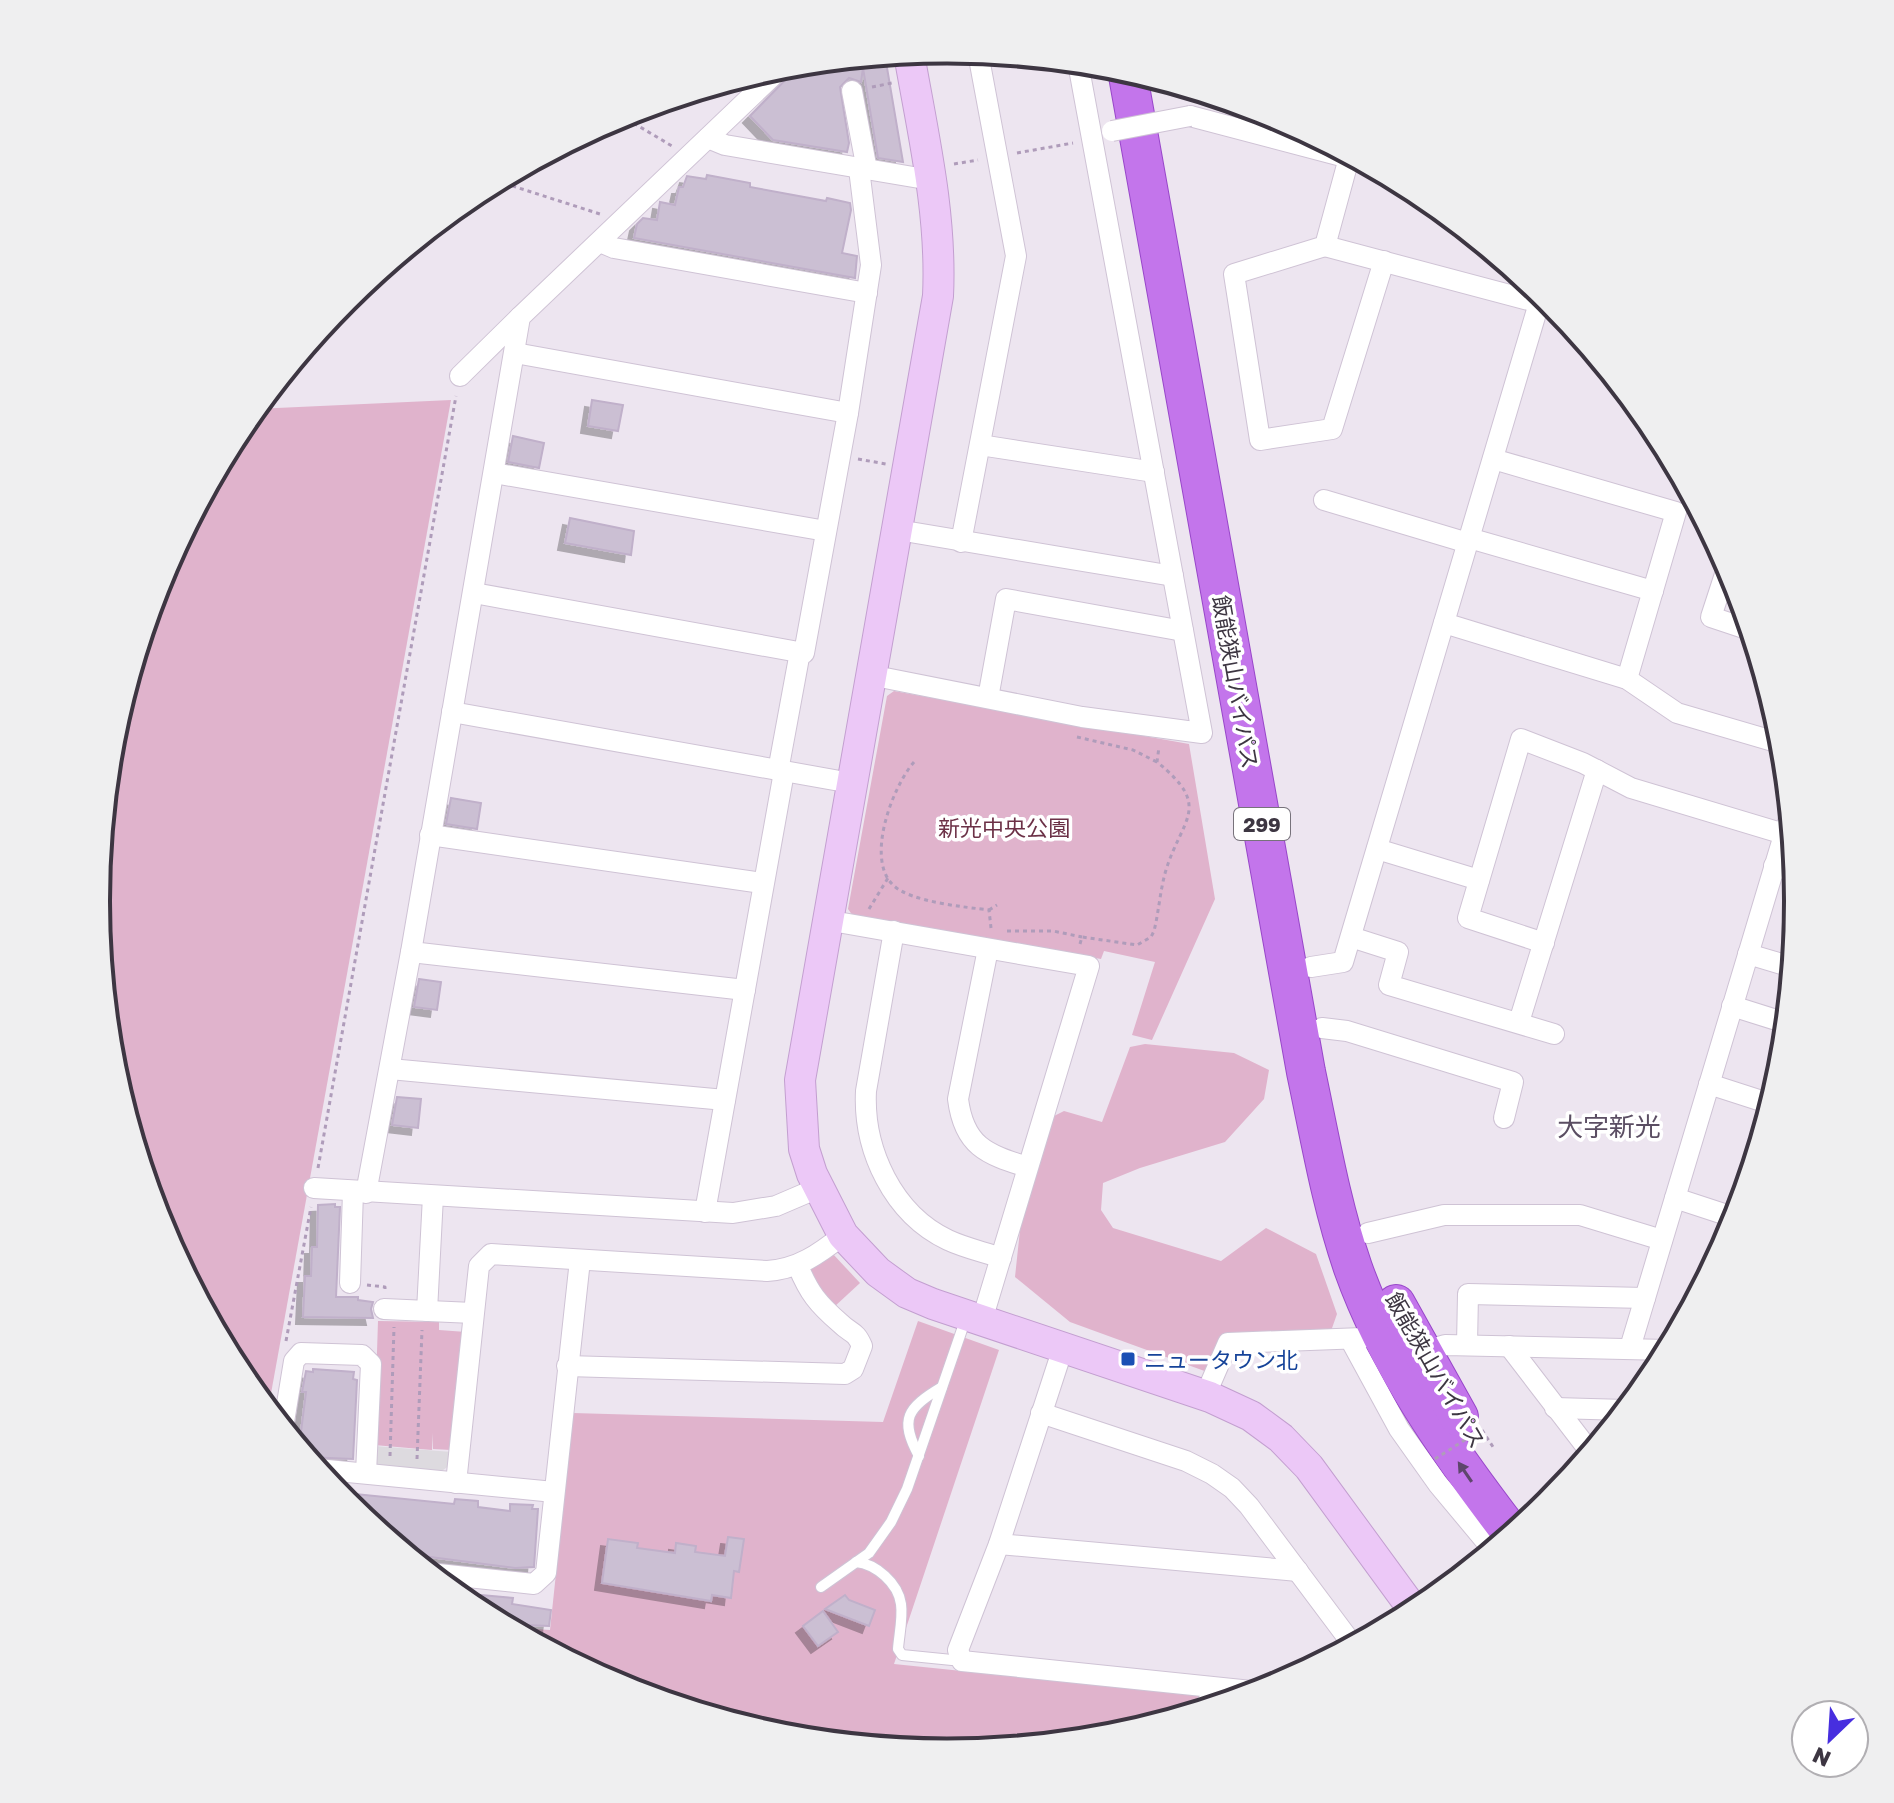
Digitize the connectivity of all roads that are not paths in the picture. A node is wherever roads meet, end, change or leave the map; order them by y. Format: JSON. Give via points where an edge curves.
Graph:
{"nodes":[{"id":1,"x":980,"y":65,"type":"edge"},
{"id":2,"x":904,"y":68,"type":"edge"},
{"id":3,"x":1082,"y":75,"type":"edge"},
{"id":4,"x":763,"y":85,"type":"edge"},
{"id":5,"x":1130,"y":85,"type":"edge"},
{"id":6,"x":852,"y":91,"type":"road end"},
{"id":7,"x":1155,"y":91,"type":"edge"},
{"id":8,"x":1102,"y":135,"type":"junction"},
{"id":9,"x":708,"y":138,"type":"junction"},
{"id":10,"x":1314,"y":149,"type":"edge"},
{"id":11,"x":1350,"y":168,"type":"edge"},
{"id":12,"x":863,"y":169,"type":"junction"},
{"id":13,"x":931,"y":180,"type":"junction"},
{"id":14,"x":600,"y":242,"type":"junction"},
{"id":15,"x":1325,"y":246,"type":"junction"},
{"id":16,"x":1384,"y":261,"type":"junction"},
{"id":17,"x":867,"y":293,"type":"junction"},
{"id":18,"x":1525,"y":296,"type":"edge"},
{"id":19,"x":1542,"y":312,"type":"edge"},
{"id":20,"x":520,"y":317,"type":"junction"},
{"id":21,"x":515,"y":353,"type":"junction"},
{"id":22,"x":460,"y":376,"type":"road end"},
{"id":23,"x":848,"y":413,"type":"junction"},
{"id":24,"x":980,"y":445,"type":"junction"},
{"id":25,"x":1493,"y":459,"type":"junction"},
{"id":26,"x":1154,"y":472,"type":"junction"},
{"id":27,"x":494,"y":473,"type":"junction"},
{"id":28,"x":1324,"y":500,"type":"dead end"},
{"id":29,"x":898,"y":530,"type":"junction"},
{"id":30,"x":826,"y":531,"type":"junction"},
{"id":31,"x":1469,"y":540,"type":"junction"},
{"id":32,"x":961,"y":542,"type":"junction"},
{"id":33,"x":1173,"y":576,"type":"junction"},
{"id":34,"x":1722,"y":584,"type":"edge"},
{"id":35,"x":1653,"y":591,"type":"junction"},
{"id":36,"x":474,"y":593,"type":"junction"},
{"id":37,"x":1444,"y":623,"type":"junction"},
{"id":38,"x":1738,"y":626,"type":"edge"},
{"id":39,"x":1183,"y":631,"type":"junction"},
{"id":40,"x":800,"y":652,"type":"junction"},
{"id":41,"x":870,"y":675,"type":"junction"},
{"id":42,"x":1627,"y":679,"type":"junction"},
{"id":43,"x":988,"y":698,"type":"junction"},
{"id":44,"x":452,"y":712,"type":"junction"},
{"id":45,"x":1768,"y":740,"type":"edge"},
{"id":46,"x":1597,"y":770,"type":"junction"},
{"id":47,"x":781,"y":772,"type":"junction"},
{"id":48,"x":851,"y":783,"type":"junction"},
{"id":49,"x":1780,"y":823,"type":"edge"},
{"id":50,"x":430,"y":835,"type":"junction"},
{"id":51,"x":1782,"y":840,"type":"edge"},
{"id":52,"x":1377,"y":849,"type":"junction"},
{"id":53,"x":1774,"y":866,"type":"junction"},
{"id":54,"x":1783,"y":869,"type":"edge"},
{"id":55,"x":1479,"y":880,"type":"junction"},
{"id":56,"x":762,"y":883,"type":"junction"},
{"id":57,"x":826,"y":920,"type":"junction"},
{"id":58,"x":894,"y":931,"type":"junction"},
{"id":59,"x":1351,"y":937,"type":"junction"},
{"id":60,"x":990,"y":940,"type":"junction"},
{"id":61,"x":1544,"y":943,"type":"junction"},
{"id":62,"x":411,"y":952,"type":"junction"},
{"id":63,"x":1748,"y":954,"type":"junction"},
{"id":64,"x":1782,"y":964,"type":"edge"},
{"id":65,"x":1311,"y":967,"type":"junction"},
{"id":66,"x":745,"y":990,"type":"junction"},
{"id":67,"x":1732,"y":1006,"type":"junction"},
{"id":68,"x":1776,"y":1020,"type":"edge"},
{"id":69,"x":1519,"y":1022,"type":"junction"},
{"id":70,"x":1322,"y":1028,"type":"junction"},
{"id":71,"x":1554,"y":1034,"type":"dead end"},
{"id":72,"x":390,"y":1069,"type":"junction"},
{"id":73,"x":1709,"y":1084,"type":"junction"},
{"id":74,"x":725,"y":1100,"type":"junction"},
{"id":75,"x":1760,"y":1100,"type":"edge"},
{"id":76,"x":1504,"y":1118,"type":"dead end"},
{"id":77,"x":1027,"y":1167,"type":"junction"},
{"id":78,"x":314,"y":1188,"type":"road end"},
{"id":79,"x":818,"y":1188,"type":"junction"},
{"id":80,"x":359,"y":1192,"type":"junction"},
{"id":81,"x":433,"y":1196,"type":"junction"},
{"id":82,"x":1675,"y":1198,"type":"junction"},
{"id":83,"x":705,"y":1212,"type":"junction"},
{"id":84,"x":1724,"y":1214,"type":"edge"},
{"id":85,"x":1368,"y":1233,"type":"junction"},
{"id":86,"x":843,"y":1235,"type":"junction"},
{"id":87,"x":1662,"y":1240,"type":"junction"},
{"id":88,"x":1001,"y":1258,"type":"junction"},
{"id":89,"x":580,"y":1260,"type":"junction"},
{"id":90,"x":798,"y":1266,"type":"junction"},
{"id":91,"x":350,"y":1283,"type":"road end"},
{"id":92,"x":1645,"y":1298,"type":"junction"},
{"id":93,"x":384,"y":1309,"type":"road end"},
{"id":94,"x":473,"y":1313,"type":"junction"},
{"id":95,"x":425,"y":1318,"type":"junction"},
{"id":96,"x":974,"y":1318,"type":"junction"},
{"id":97,"x":1366,"y":1337,"type":"junction"},
{"id":98,"x":1467,"y":1345,"type":"junction"},
{"id":99,"x":1509,"y":1346,"type":"junction"},
{"id":100,"x":1063,"y":1348,"type":"junction"},
{"id":101,"x":1630,"y":1348,"type":"junction"},
{"id":102,"x":1654,"y":1349,"type":"edge"},
{"id":103,"x":1421,"y":1352,"type":"junction"},
{"id":104,"x":567,"y":1366,"type":"junction"},
{"id":105,"x":942,"y":1387,"type":"junction"},
{"id":106,"x":1205,"y":1396,"type":"junction"},
{"id":107,"x":1555,"y":1408,"type":"junction"},
{"id":108,"x":1612,"y":1410,"type":"edge"},
{"id":109,"x":1041,"y":1413,"type":"junction"},
{"id":110,"x":285,"y":1414,"type":"edge"},
{"id":111,"x":1584,"y":1445,"type":"edge"},
{"id":112,"x":919,"y":1456,"type":"junction"},
{"id":113,"x":332,"y":1470,"type":"edge"},
{"id":114,"x":366,"y":1473,"type":"junction"},
{"id":115,"x":456,"y":1483,"type":"junction"},
{"id":116,"x":554,"y":1492,"type":"junction"},
{"id":117,"x":1524,"y":1508,"type":"edge"},
{"id":118,"x":1506,"y":1525,"type":"edge"},
{"id":119,"x":1486,"y":1542,"type":"edge"},
{"id":120,"x":999,"y":1544,"type":"junction"},
{"id":121,"x":856,"y":1562,"type":"junction"},
{"id":122,"x":1298,"y":1571,"type":"junction"},
{"id":123,"x":450,"y":1575,"type":"edge"},
{"id":124,"x":821,"y":1587,"type":"dead end"},
{"id":125,"x":1407,"y":1601,"type":"edge"},
{"id":126,"x":1347,"y":1637,"type":"edge"},
{"id":127,"x":962,"y":1661,"type":"junction"},
{"id":128,"x":1231,"y":1689,"type":"edge"}],
"edges":[{"from":1,"to":24,"type":"street","via":[[1016,256]]},
{"from":2,"to":13,"type":"street"},
{"from":3,"to":8,"type":"street"},
{"from":4,"to":9,"type":"street"},
{"from":5,"to":97,"type":"highway","name":"飯能狭山バイパス","number":"299","via":[[1306,1072]]},
{"from":6,"to":12,"type":"street"},
{"from":7,"to":65,"type":"highway","name":"飯能狭山バイパス","number":"299"},
{"from":8,"to":10,"type":"street","bridge":true,"via":[[1190,116]]},
{"from":8,"to":26,"type":"street"},
{"from":9,"to":12,"type":"street"},
{"from":9,"to":14,"type":"street"},
{"from":11,"to":15,"type":"street"},
{"from":12,"to":13,"type":"street"},
{"from":12,"to":17,"type":"street","via":[[871,265]]},
{"from":13,"to":29,"type":"street","via":[[939,238],[938,296]]},
{"from":14,"to":17,"type":"street"},
{"from":14,"to":20,"type":"street"},
{"from":15,"to":16,"type":"street"},
{"from":15,"to":16,"type":"street","via":[[1234,274],[1260,440],[1332,429]]},
{"from":16,"to":18,"type":"street"},
{"from":17,"to":23,"type":"street"},
{"from":19,"to":25,"type":"street"},
{"from":20,"to":21,"type":"street"},
{"from":20,"to":22,"type":"street"},
{"from":21,"to":23,"type":"street"},
{"from":21,"to":27,"type":"street"},
{"from":23,"to":30,"type":"street"},
{"from":24,"to":26,"type":"street"},
{"from":24,"to":32,"type":"street"},
{"from":25,"to":31,"type":"street"},
{"from":25,"to":35,"type":"street","via":[[1676,512]]},
{"from":26,"to":33,"type":"street"},
{"from":27,"to":30,"type":"street"},
{"from":27,"to":36,"type":"street"},
{"from":28,"to":31,"type":"street"},
{"from":29,"to":32,"type":"street"},
{"from":29,"to":41,"type":"street"},
{"from":30,"to":40,"type":"street","via":[[804,653]]},
{"from":31,"to":35,"type":"street"},
{"from":31,"to":37,"type":"street"},
{"from":32,"to":33,"type":"street"},
{"from":33,"to":39,"type":"street"},
{"from":34,"to":38,"type":"street","via":[[1711,617]]},
{"from":35,"to":42,"type":"street"},
{"from":36,"to":40,"type":"street"},
{"from":36,"to":44,"type":"street"},
{"from":37,"to":42,"type":"street"},
{"from":37,"to":52,"type":"street"},
{"from":39,"to":43,"type":"street","via":[[1006,599]]},
{"from":39,"to":43,"type":"street","via":[[1202,733]]},
{"from":40,"to":47,"type":"street"},
{"from":41,"to":43,"type":"street"},
{"from":41,"to":48,"type":"street"},
{"from":42,"to":45,"type":"street","via":[[1677,713]]},
{"from":44,"to":47,"type":"street"},
{"from":44,"to":50,"type":"street"},
{"from":46,"to":49,"type":"street","via":[[1631,788]]},
{"from":46,"to":55,"type":"street","via":[[1521,739]]},
{"from":46,"to":61,"type":"street"},
{"from":47,"to":48,"type":"street"},
{"from":47,"to":56,"type":"street"},
{"from":48,"to":57,"type":"street"},
{"from":50,"to":56,"type":"street"},
{"from":50,"to":62,"type":"street"},
{"from":51,"to":53,"type":"street"},
{"from":52,"to":55,"type":"street"},
{"from":52,"to":59,"type":"street"},
{"from":53,"to":54,"type":"street"},
{"from":53,"to":63,"type":"street"},
{"from":55,"to":61,"type":"street","via":[[1468,918]]},
{"from":56,"to":66,"type":"street"},
{"from":57,"to":58,"type":"street"},
{"from":57,"to":79,"type":"street","via":[[800,1080],[804,1149]]},
{"from":58,"to":60,"type":"street"},
{"from":58,"to":88,"type":"street","via":[[866,1091],[869,1139],[884,1177],[925,1225],[947,1239]]},
{"from":59,"to":65,"type":"street","via":[[1343,962]]},
{"from":59,"to":69,"type":"street","via":[[1398,952],[1389,985]]},
{"from":60,"to":77,"type":"street","via":[[958,1099],[960,1116],[987,1154]]},
{"from":60,"to":77,"type":"street","via":[[1089,966]]},
{"from":61,"to":69,"type":"street"},
{"from":62,"to":66,"type":"street"},
{"from":62,"to":72,"type":"street"},
{"from":63,"to":64,"type":"street"},
{"from":63,"to":67,"type":"street"},
{"from":65,"to":70,"type":"highway","name":"飯能狭山バイパス","number":"299"},
{"from":66,"to":74,"type":"street"},
{"from":67,"to":68,"type":"street"},
{"from":67,"to":73,"type":"street"},
{"from":69,"to":71,"type":"street"},
{"from":70,"to":76,"type":"street","via":[[1513,1082]]},
{"from":70,"to":85,"type":"highway","name":"飯能狭山バイパス","number":"299","via":[[1351,1183]]},
{"from":72,"to":74,"type":"street"},
{"from":72,"to":80,"type":"street"},
{"from":73,"to":75,"type":"street"},
{"from":73,"to":82,"type":"street"},
{"from":74,"to":83,"type":"street"},
{"from":77,"to":88,"type":"street"},
{"from":78,"to":80,"type":"street"},
{"from":79,"to":83,"type":"street","via":[[761,1210]]},
{"from":79,"to":86,"type":"street"},
{"from":80,"to":81,"type":"street"},
{"from":80,"to":91,"type":"street"},
{"from":81,"to":83,"type":"street"},
{"from":81,"to":95,"type":"street"},
{"from":82,"to":84,"type":"street"},
{"from":82,"to":87,"type":"street"},
{"from":85,"to":87,"type":"street","via":[[1444,1215],[1580,1215]]},
{"from":85,"to":103,"type":"highway","name":"飯能狭山バイパス","number":"299"},
{"from":86,"to":90,"type":"street"},
{"from":86,"to":96,"type":"street","via":[[907,1293]]},
{"from":87,"to":92,"type":"street"},
{"from":88,"to":96,"type":"street"},
{"from":89,"to":90,"type":"street","via":[[767,1271]]},
{"from":89,"to":94,"type":"street","via":[[491,1254],[479,1266]]},
{"from":89,"to":104,"type":"street"},
{"from":90,"to":104,"type":"street","via":[[809,1293],[857,1334],[862,1346],[853,1369],[845,1374]]},
{"from":92,"to":98,"type":"street","via":[[1468,1294]]},
{"from":92,"to":101,"type":"street"},
{"from":93,"to":95,"type":"street"},
{"from":94,"to":95,"type":"street"},
{"from":94,"to":115,"type":"street"},
{"from":96,"to":100,"type":"street"},
{"from":96,"to":105,"type":"lane"},
{"from":97,"to":106,"type":"street","via":[[1228,1343]]},
{"from":118,"to":97,"type":"highway","name":"飯能狭山バイパス","number":"299","one_way":true,"via":[[1400,1370]]},
{"from":97,"to":119,"type":"street","via":[[1399,1429]]},
{"from":98,"to":99,"type":"street"},
{"from":98,"to":103,"type":"street"},
{"from":99,"to":101,"type":"street"},
{"from":99,"to":107,"type":"street"},
{"from":100,"to":106,"type":"street"},
{"from":100,"to":109,"type":"street"},
{"from":101,"to":102,"type":"street"},
{"from":103,"to":117,"type":"highway","name":"飯能狭山バイパス","number":"299","via":[[1454,1410]]},
{"from":104,"to":116,"type":"street"},
{"from":105,"to":112,"type":"lane"},
{"from":105,"to":112,"type":"lane","via":[[917,1406],[907,1424]]},
{"from":106,"to":125,"type":"street","via":[[1251,1416],[1281,1438],[1309,1467]]},
{"from":107,"to":108,"type":"street"},
{"from":107,"to":111,"type":"street"},
{"from":109,"to":120,"type":"street"},
{"from":109,"to":122,"type":"street","via":[[1212,1474],[1249,1506]]},
{"from":110,"to":114,"type":"street","via":[[294,1361],[301,1353],[362,1355],[371,1364]]},
{"from":112,"to":121,"type":"lane","via":[[891,1522]]},
{"from":113,"to":114,"type":"street"},
{"from":114,"to":115,"type":"street"},
{"from":115,"to":116,"type":"street"},
{"from":116,"to":123,"type":"street","via":[[546,1573],[534,1584]]},
{"from":120,"to":122,"type":"street"},
{"from":120,"to":127,"type":"street","via":[[958,1650]]},
{"from":121,"to":124,"type":"lane"},
{"from":121,"to":127,"type":"lane","via":[[876,1567],[896,1592],[902,1655]]},
{"from":122,"to":126,"type":"street"},
{"from":127,"to":128,"type":"street"}]}
